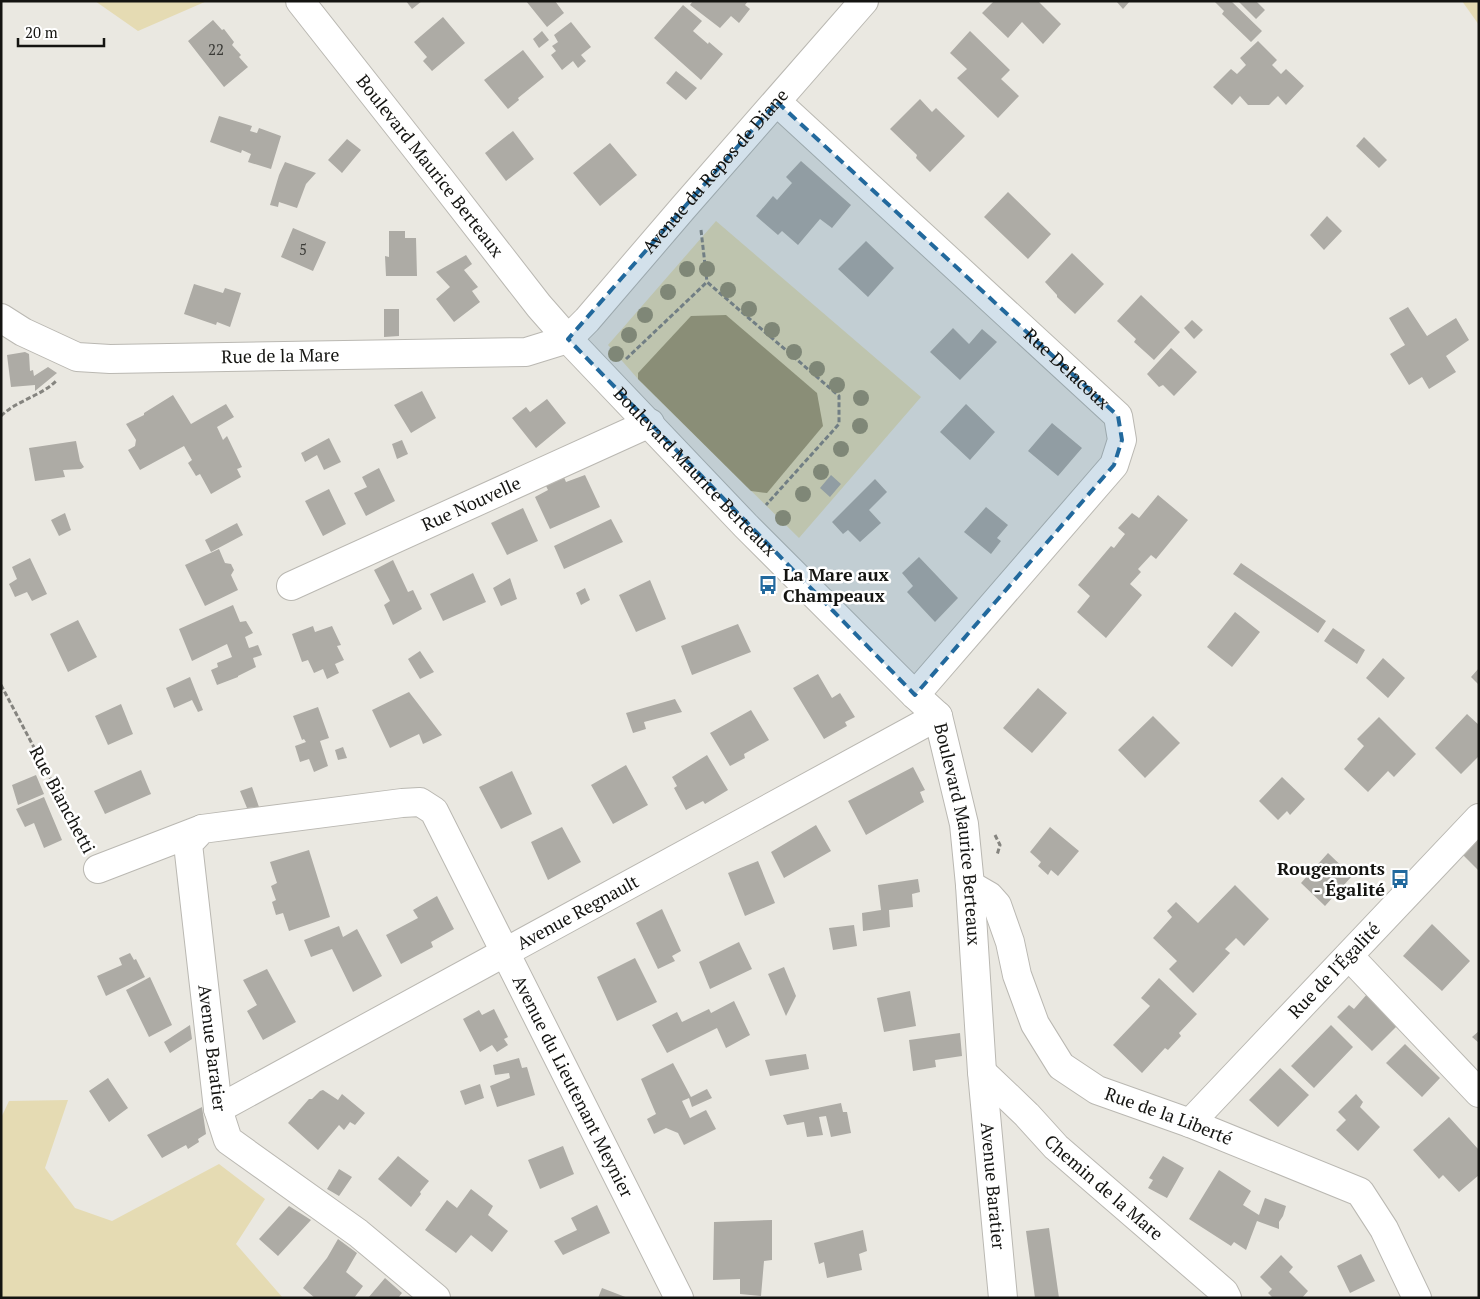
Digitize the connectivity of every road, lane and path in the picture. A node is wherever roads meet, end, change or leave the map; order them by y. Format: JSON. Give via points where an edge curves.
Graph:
{"nodes":[{"id":1,"x":300,"y":1,"type":"edge"},
{"id":2,"x":864,"y":1,"type":"edge"},
{"id":3,"x":777,"y":102,"type":"junction"},
{"id":4,"x":683,"y":208,"type":"junction"},
{"id":5,"x":707,"y":282,"type":"junction"},
{"id":6,"x":1,"y":318,"type":"edge"},
{"id":7,"x":568,"y":340,"type":"junction"},
{"id":8,"x":77,"y":357,"type":"junction"},
{"id":9,"x":605,"y":378,"type":"junction"},
{"id":10,"x":1,"y":416,"type":"edge"},
{"id":11,"x":650,"y":423,"type":"junction"},
{"id":12,"x":746,"y":526,"type":"junction"},
{"id":13,"x":292,"y":586,"type":"dead end"},
{"id":14,"x":1,"y":685,"type":"edge"},
{"id":15,"x":915,"y":695,"type":"junction"},
{"id":16,"x":938,"y":716,"type":"junction"},
{"id":17,"x":1479,"y":818,"type":"edge"},
{"id":18,"x":195,"y":837,"type":"junction"},
{"id":19,"x":98,"y":869,"type":"joint"},
{"id":20,"x":970,"y":885,"type":"junction"},
{"id":21,"x":505,"y":951,"type":"junction"},
{"id":22,"x":1349,"y":956,"type":"junction"},
{"id":23,"x":982,"y":1072,"type":"junction"},
{"id":24,"x":1479,"y":1094,"type":"edge"},
{"id":25,"x":218,"y":1109,"type":"junction"},
{"id":26,"x":1190,"y":1123,"type":"junction"},
{"id":27,"x":436,"y":1298,"type":"edge"},
{"id":28,"x":679,"y":1298,"type":"edge"},
{"id":29,"x":1003,"y":1298,"type":"edge"},
{"id":30,"x":1227,"y":1298,"type":"edge"},
{"id":31,"x":1417,"y":1298,"type":"edge"}],
"edges":[{"from":1,"to":7,"type":"street","name":"Boulevard Maurice Berteaux"},
{"from":2,"to":3,"type":"street","name":"Avenue du Repos de Diane"},
{"from":3,"to":4,"type":"street","name":"Avenue du Repos de Diane"},
{"from":3,"to":15,"type":"street","name":"Rue Delacoux","via":[[1118,416],[1122,440],[1114,465]]},
{"from":4,"to":5,"type":"path","via":[[701,225]]},
{"from":4,"to":7,"type":"street","name":"Avenue du Repos de Diane"},
{"from":5,"to":9,"type":"path"},
{"from":5,"to":12,"type":"path","via":[[839,396],[839,424]]},
{"from":6,"to":8,"type":"street","name":"Rue de la Mare"},
{"from":7,"to":8,"type":"street","name":"Rue de la Mare","via":[[526,352]]},
{"from":7,"to":9,"type":"street","name":"Boulevard Maurice Berteaux"},
{"from":8,"to":10,"type":"path","via":[[54,383],[9,408]]},
{"from":9,"to":11,"type":"street","name":"Boulevard Maurice Berteaux"},
{"from":11,"to":12,"type":"street","name":"Boulevard Maurice Berteaux"},
{"from":11,"to":13,"type":"street","name":"Rue Nouvelle"},
{"from":12,"to":15,"type":"street","name":"Boulevard Maurice Berteaux"},
{"from":14,"to":19,"type":"path","name":"Rue Bianchetti"},
{"from":15,"to":16,"type":"street","name":"Boulevard Maurice Berteaux"},
{"from":16,"to":20,"type":"street","name":"Boulevard Maurice Berteaux","via":[[964,824]]},
{"from":16,"to":21,"type":"street","name":"Avenue Regnault"},
{"from":17,"to":22,"type":"street","name":"Rue de l'Égalité"},
{"from":18,"to":19,"type":"street","name":"Rue Bianchetti"},
{"from":18,"to":21,"type":"street","name":"Avenue du Lieutenant Meynier","via":[[402,802],[420,802],[434,810]]},
{"from":18,"to":25,"type":"street","name":"Avenue Baratier"},
{"from":20,"to":23,"type":"street","name":"Boulevard Maurice Berteaux"},
{"from":20,"to":26,"type":"street","name":"Rue de la Liberté","via":[[997,905],[1034,1024],[1061,1066],[1097,1090]]},
{"from":21,"to":25,"type":"street","name":"Avenue Regnault"},
{"from":21,"to":28,"type":"street","name":"Avenue du Lieutenant Meynier"},
{"from":22,"to":24,"type":"street"},
{"from":22,"to":26,"type":"street","name":"Rue de l'Égalité"},
{"from":23,"to":29,"type":"street","name":"Avenue Baratier"},
{"from":23,"to":30,"type":"street","name":"Chemin de la Mare","via":[[1028,1115],[1056,1147],[1224,1292]]},
{"from":25,"to":27,"type":"street","name":"Avenue Baratier","via":[[228,1140],[358,1234]]},
{"from":26,"to":31,"type":"street","name":"Rue de la Liberté","via":[[1360,1192],[1384,1229]]}]}
